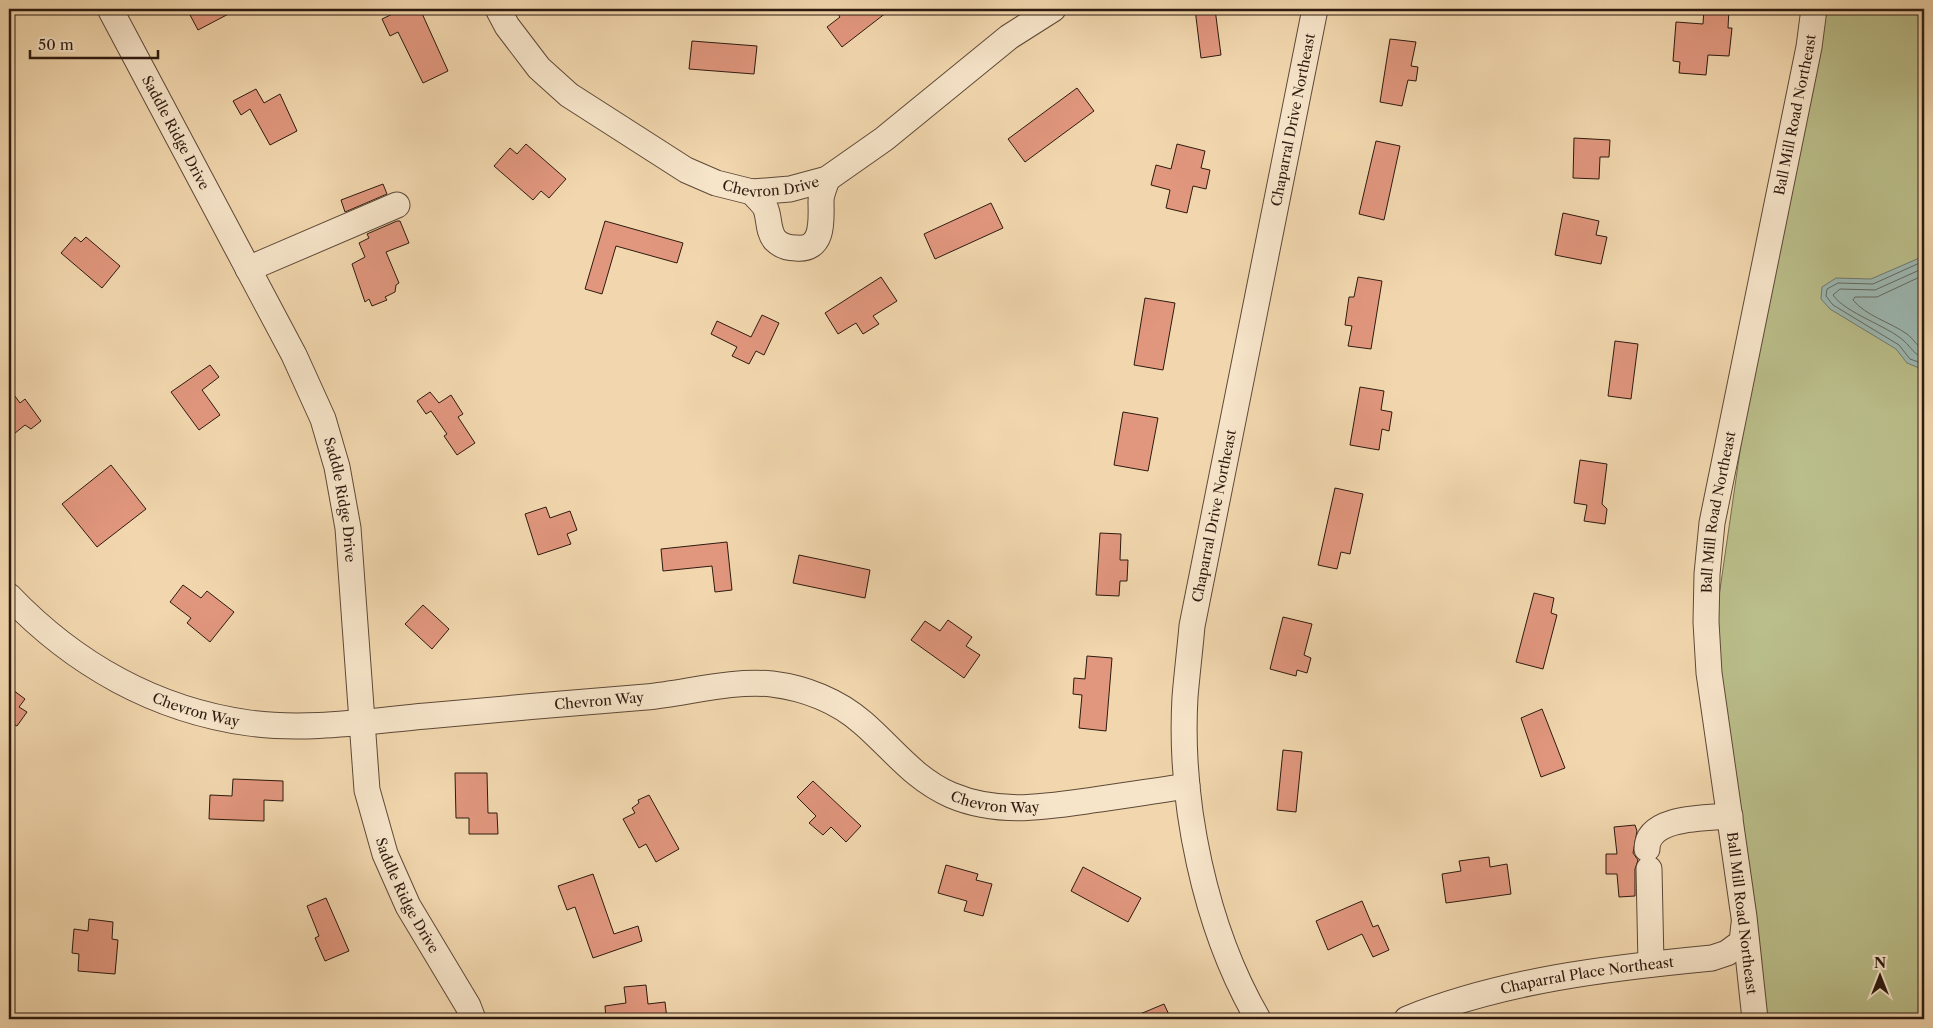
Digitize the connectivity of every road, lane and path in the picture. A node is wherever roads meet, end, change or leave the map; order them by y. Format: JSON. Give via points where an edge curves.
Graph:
{"nodes":[{"id":1,"x":110,"y":9,"type":"edge"},
{"id":2,"x":498,"y":9,"type":"edge"},
{"id":3,"x":1052,"y":9,"type":"edge"},
{"id":4,"x":1315,"y":9,"type":"edge"},
{"id":5,"x":1814,"y":9,"type":"edge"},
{"id":6,"x":827,"y":179,"type":"junction"},
{"id":7,"x":752,"y":192,"type":"junction"},
{"id":8,"x":397,"y":205,"type":"dead end"},
{"id":9,"x":248,"y":269,"type":"junction"},
{"id":10,"x":9,"y":596,"type":"edge"},
{"id":11,"x":362,"y":721,"type":"junction"},
{"id":12,"x":1187,"y":786,"type":"junction"},
{"id":13,"x":1730,"y":816,"type":"junction"},
{"id":14,"x":1744,"y":917,"type":"junction"},
{"id":15,"x":1651,"y":964,"type":"junction"},
{"id":16,"x":473,"y":1019,"type":"edge"},
{"id":17,"x":1258,"y":1019,"type":"edge"},
{"id":18,"x":1406,"y":1019,"type":"edge"},
{"id":19,"x":1756,"y":1019,"type":"edge"}],
"edges":[{"from":1,"to":9,"type":"street","name":"Saddle Ridge Drive"},
{"from":2,"to":7,"type":"street","name":"Chevron Drive","via":[[539,68],[569,95],[686,170],[716,183]]},
{"from":3,"to":6,"type":"street","name":"Chevron Drive","via":[[1009,37],[884,139]]},
{"from":4,"to":12,"type":"street","name":"Chaparral Drive Northeast","via":[[1192,626],[1185,699]]},
{"from":5,"to":13,"type":"street","name":"Ball Mill Road Northeast","via":[[1712,523],[1706,622],[1709,673]]},
{"from":6,"to":7,"type":"street","name":"Chevron Drive","via":[[790,189]]},
{"from":6,"to":7,"type":"street","via":[[821,199],[820,233],[812,243],[800,249],[787,248],[776,240],[770,230],[765,207]]},
{"from":8,"to":9,"type":"street"},
{"from":9,"to":11,"type":"street","name":"Saddle Ridge Drive","via":[[301,371],[323,420],[337,467],[348,528]]},
{"from":10,"to":11,"type":"street","name":"Chevron Way","via":[[38,626],[73,654],[148,695],[199,714],[252,724]]},
{"from":11,"to":12,"type":"street","name":"Chevron Way","via":[[771,684],[806,690],[838,704],[921,778],[949,794],[980,805],[1037,808]]},
{"from":11,"to":16,"type":"street","name":"Saddle Ridge Drive","via":[[368,790],[385,854],[408,906]]},
{"from":12,"to":17,"type":"street","name":"Chaparral Drive Northeast","via":[[1199,860],[1222,941]]},
{"from":13,"to":14,"type":"street","name":"Ball Mill Road Northeast"},
{"from":13,"to":15,"type":"street","via":[[1688,819],[1663,826],[1656,829],[1647,841]]},
{"from":14,"to":15,"type":"street","name":"Chaparral Place Northeast","via":[[1742,942],[1727,953],[1712,958]]},
{"from":14,"to":19,"type":"street","name":"Ball Mill Road Northeast"},
{"from":15,"to":18,"type":"street","name":"Chaparral Place Northeast","via":[[1558,976],[1482,993]]}]}
